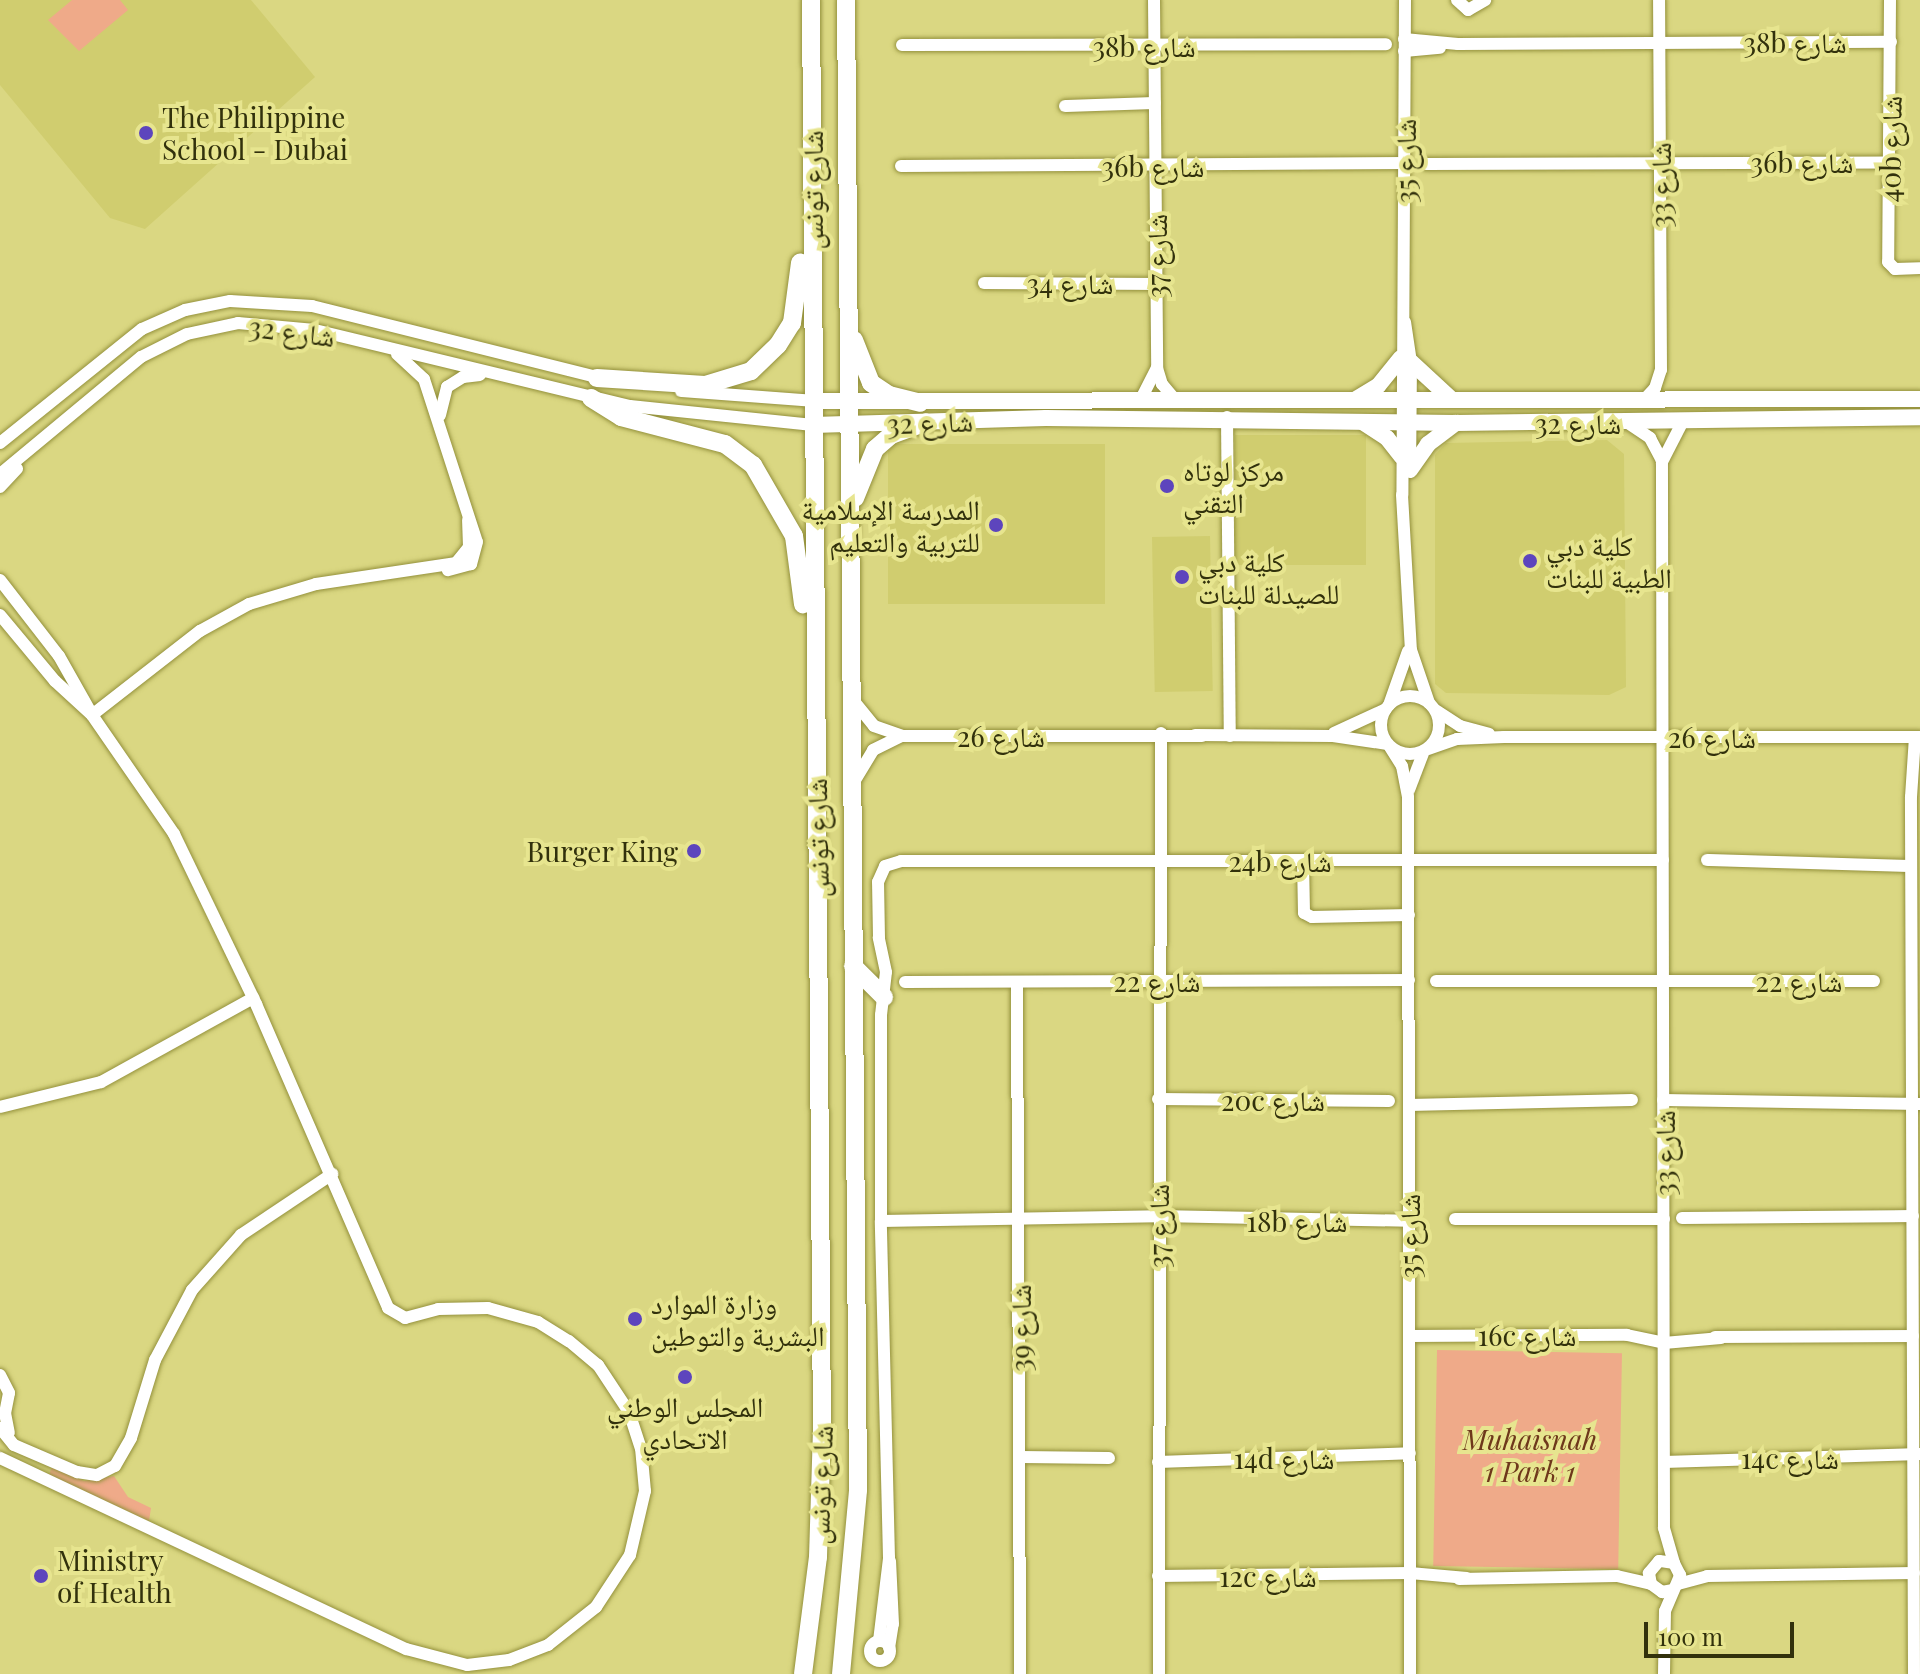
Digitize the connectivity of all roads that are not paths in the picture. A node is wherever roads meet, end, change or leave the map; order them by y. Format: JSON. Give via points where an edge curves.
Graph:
{"nodes":[{"id":1,"x":811,"y":0,"type":"edge"},
{"id":2,"x":846,"y":0,"type":"edge"},
{"id":3,"x":1154,"y":0,"type":"edge"},
{"id":4,"x":1405,"y":0,"type":"edge"},
{"id":5,"x":1457,"y":0,"type":"edge"},
{"id":6,"x":1485,"y":0,"type":"edge"},
{"id":7,"x":1659,"y":0,"type":"edge"},
{"id":8,"x":1890,"y":0,"type":"edge"},
{"id":9,"x":1659,"y":42,"type":"junction"},
{"id":10,"x":1891,"y":42,"type":"junction"},
{"id":11,"x":1386,"y":44,"type":"dead end"},
{"id":12,"x":902,"y":45,"type":"dead end"},
{"id":13,"x":1404,"y":45,"type":"junction"},
{"id":14,"x":1155,"y":46,"type":"junction"},
{"id":15,"x":811,"y":89,"type":"junction"},
{"id":16,"x":1155,"y":103,"type":"junction"},
{"id":17,"x":1065,"y":106,"type":"dead end"},
{"id":18,"x":1890,"y":162,"type":"junction"},
{"id":19,"x":1405,"y":163,"type":"junction"},
{"id":20,"x":1660,"y":163,"type":"junction"},
{"id":21,"x":1426,"y":164,"type":"dead end"},
{"id":22,"x":901,"y":166,"type":"dead end"},
{"id":23,"x":1155,"y":166,"type":"junction"},
{"id":24,"x":1920,"y":268,"type":"edge"},
{"id":25,"x":984,"y":283,"type":"dead end"},
{"id":26,"x":1156,"y":284,"type":"junction"},
{"id":27,"x":847,"y":304,"type":"junction"},
{"id":28,"x":384,"y":347,"type":"junction"},
{"id":29,"x":1406,"y":360,"type":"junction"},
{"id":30,"x":1157,"y":368,"type":"junction"},
{"id":31,"x":1661,"y":370,"type":"junction"},
{"id":32,"x":491,"y":374,"type":"junction"},
{"id":33,"x":597,"y":378,"type":"junction"},
{"id":34,"x":591,"y":398,"type":"junction"},
{"id":35,"x":1451,"y":399,"type":"junction"},
{"id":36,"x":1920,"y":399,"type":"edge"},
{"id":37,"x":1353,"y":400,"type":"junction"},
{"id":38,"x":1518,"y":400,"type":"junction"},
{"id":39,"x":813,"y":401,"type":"junction"},
{"id":40,"x":1140,"y":401,"type":"junction"},
{"id":41,"x":846,"y":402,"type":"junction"},
{"id":42,"x":1177,"y":402,"type":"junction"},
{"id":43,"x":1642,"y":402,"type":"junction"},
{"id":44,"x":1680,"y":402,"type":"junction"},
{"id":45,"x":920,"y":403,"type":"junction"},
{"id":46,"x":1406,"y":411,"type":"junction"},
{"id":47,"x":1227,"y":417,"type":"junction"},
{"id":48,"x":1920,"y":417,"type":"edge"},
{"id":49,"x":1270,"y":418,"type":"junction"},
{"id":50,"x":1683,"y":421,"type":"junction"},
{"id":51,"x":926,"y":422,"type":"junction"},
{"id":52,"x":1362,"y":422,"type":"junction"},
{"id":53,"x":1456,"y":423,"type":"junction"},
{"id":54,"x":1628,"y":423,"type":"junction"},
{"id":55,"x":847,"y":424,"type":"junction"},
{"id":56,"x":813,"y":425,"type":"junction"},
{"id":57,"x":441,"y":430,"type":"junction"},
{"id":58,"x":45,"y":437,"type":"junction"},
{"id":59,"x":0,"y":443,"type":"edge"},
{"id":60,"x":1662,"y":462,"type":"junction"},
{"id":61,"x":1406,"y":464,"type":"junction"},
{"id":62,"x":0,"y":474,"type":"edge"},
{"id":63,"x":0,"y":487,"type":"edge"},
{"id":64,"x":848,"y":528,"type":"junction"},
{"id":65,"x":2,"y":581,"type":"edge"},
{"id":66,"x":0,"y":615,"type":"edge"},
{"id":67,"x":1409,"y":639,"type":"junction"},
{"id":68,"x":813,"y":648,"type":"junction"},
{"id":69,"x":850,"y":694,"type":"junction"},
{"id":70,"x":1432,"y":706,"type":"junction"},
{"id":71,"x":1388,"y":707,"type":"junction"},
{"id":72,"x":95,"y":719,"type":"junction"},
{"id":73,"x":903,"y":736,"type":"junction"},
{"id":74,"x":1157,"y":736,"type":"junction"},
{"id":75,"x":1230,"y":736,"type":"junction"},
{"id":76,"x":1319,"y":736,"type":"junction"},
{"id":77,"x":1504,"y":737,"type":"junction"},
{"id":78,"x":1662,"y":737,"type":"junction"},
{"id":79,"x":1914,"y":737,"type":"edge"},
{"id":80,"x":1389,"y":746,"type":"junction"},
{"id":81,"x":1426,"y":750,"type":"junction"},
{"id":82,"x":851,"y":788,"type":"junction"},
{"id":83,"x":1408,"y":797,"type":"junction"},
{"id":84,"x":1663,"y":860,"type":"junction"},
{"id":85,"x":1707,"y":860,"type":"dead end"},
{"id":86,"x":1158,"y":861,"type":"junction"},
{"id":87,"x":1303,"y":861,"type":"junction"},
{"id":88,"x":1409,"y":861,"type":"junction"},
{"id":89,"x":1911,"y":861,"type":"junction"},
{"id":90,"x":1409,"y":915,"type":"junction"},
{"id":91,"x":853,"y":966,"type":"junction"},
{"id":92,"x":1409,"y":980,"type":"junction"},
{"id":93,"x":1663,"y":980,"type":"junction"},
{"id":94,"x":1916,"y":980,"type":"edge"},
{"id":95,"x":1158,"y":981,"type":"junction"},
{"id":96,"x":1436,"y":981,"type":"dead end"},
{"id":97,"x":1874,"y":981,"type":"dead end"},
{"id":98,"x":905,"y":982,"type":"dead end"},
{"id":99,"x":1017,"y":982,"type":"junction"},
{"id":100,"x":881,"y":985,"type":"junction"},
{"id":101,"x":255,"y":1001,"type":"junction"},
{"id":102,"x":1158,"y":1099,"type":"junction"},
{"id":103,"x":1632,"y":1100,"type":"dead end"},
{"id":104,"x":1663,"y":1100,"type":"junction"},
{"id":105,"x":1916,"y":1100,"type":"edge"},
{"id":106,"x":1389,"y":1101,"type":"dead end"},
{"id":107,"x":1409,"y":1101,"type":"junction"},
{"id":108,"x":0,"y":1107,"type":"edge"},
{"id":109,"x":334,"y":1177,"type":"junction"},
{"id":110,"x":1682,"y":1218,"type":"dead end"},
{"id":111,"x":1455,"y":1219,"type":"dead end"},
{"id":112,"x":1664,"y":1219,"type":"junction"},
{"id":113,"x":881,"y":1221,"type":"junction"},
{"id":114,"x":1019,"y":1221,"type":"junction"},
{"id":115,"x":1158,"y":1221,"type":"junction"},
{"id":116,"x":1409,"y":1221,"type":"junction"},
{"id":117,"x":1913,"y":1221,"type":"junction"},
{"id":118,"x":1409,"y":1336,"type":"junction"},
{"id":119,"x":1664,"y":1338,"type":"junction"},
{"id":120,"x":1913,"y":1340,"type":"junction"},
{"id":121,"x":0,"y":1375,"type":"edge"},
{"id":122,"x":3,"y":1411,"type":"edge"},
{"id":123,"x":0,"y":1428,"type":"edge"},
{"id":124,"x":22,"y":1447,"type":"junction"},
{"id":125,"x":1021,"y":1457,"type":"junction"},
{"id":126,"x":0,"y":1458,"type":"edge"},
{"id":127,"x":1109,"y":1458,"type":"dead end"},
{"id":128,"x":1158,"y":1458,"type":"junction"},
{"id":129,"x":1410,"y":1458,"type":"junction"},
{"id":130,"x":1664,"y":1458,"type":"junction"},
{"id":131,"x":1917,"y":1458,"type":"edge"},
{"id":132,"x":1664,"y":1532,"type":"junction"},
{"id":133,"x":1653,"y":1565,"type":"junction"},
{"id":134,"x":1675,"y":1565,"type":"junction"},
{"id":135,"x":1158,"y":1576,"type":"junction"},
{"id":136,"x":1617,"y":1576,"type":"junction"},
{"id":137,"x":1707,"y":1576,"type":"junction"},
{"id":138,"x":1410,"y":1577,"type":"junction"},
{"id":139,"x":1914,"y":1578,"type":"junction"},
{"id":140,"x":1654,"y":1587,"type":"junction"},
{"id":141,"x":1675,"y":1587,"type":"junction"},
{"id":142,"x":1664,"y":1626,"type":"junction"},
{"id":143,"x":884,"y":1644,"type":"dead end"},
{"id":144,"x":803,"y":1674,"type":"edge"},
{"id":145,"x":841,"y":1674,"type":"edge"},
{"id":146,"x":1020,"y":1674,"type":"edge"},
{"id":147,"x":1159,"y":1674,"type":"edge"},
{"id":148,"x":1410,"y":1674,"type":"edge"},
{"id":149,"x":1664,"y":1674,"type":"edge"},
{"id":150,"x":1914,"y":1674,"type":"edge"}],
"edges":[{"from":1,"to":15,"type":"main road","name":"شارع تونس"},
{"from":2,"to":27,"type":"main road","name":"شارع تونس"},
{"from":3,"to":14,"type":"street","name":"شارع 37"},
{"from":4,"to":13,"type":"street","name":"شارع 35"},
{"from":5,"to":6,"type":"street","via":[[1468,10]]},
{"from":7,"to":9,"type":"street","name":"شارع 33"},
{"from":8,"to":10,"type":"street","name":"40b شارع"},
{"from":9,"to":10,"type":"street","name":"38b شارع"},
{"from":9,"to":13,"type":"street","name":"38b شارع"},
{"from":9,"to":20,"type":"street","name":"شارع 33"},
{"from":10,"to":18,"type":"street","name":"40b شارع"},
{"from":11,"to":14,"type":"street","name":"38b شارع"},
{"from":12,"to":14,"type":"street","name":"38b شارع"},
{"from":13,"to":19,"type":"street","name":"شارع 35"},
{"from":14,"to":16,"type":"street","name":"شارع 37"},
{"from":15,"to":33,"type":"main road","via":[[801,146],[799,297],[778,345],[751,371],[717,384]]},
{"from":15,"to":39,"type":"main road","name":"شارع تونس"},
{"from":16,"to":17,"type":"street"},
{"from":16,"to":23,"type":"street","name":"شارع 37"},
{"from":18,"to":20,"type":"street","name":"36b شارع"},
{"from":18,"to":24,"type":"street","name":"40b شارع","via":[[1888,262],[1895,269]]},
{"from":19,"to":23,"type":"street","name":"36b شارع"},
{"from":19,"to":29,"type":"street","name":"شارع 35"},
{"from":20,"to":21,"type":"street","name":"36b شارع"},
{"from":20,"to":31,"type":"street","name":"شارع 33"},
{"from":22,"to":23,"type":"street","name":"36b شارع"},
{"from":23,"to":26,"type":"street","name":"شارع 37"},
{"from":25,"to":26,"type":"street","name":"شارع 34"},
{"from":26,"to":30,"type":"street","name":"شارع 37"},
{"from":27,"to":41,"type":"main road","name":"شارع تونس"},
{"from":27,"to":45,"type":"main road","via":[[865,375],[889,395]]},
{"from":28,"to":32,"type":"street","name":"شارع 32"},
{"from":28,"to":57,"type":"street","via":[[418,370]]},
{"from":28,"to":58,"type":"street","name":"شارع 32","via":[[289,324],[212,328],[141,357]]},
{"from":29,"to":35,"type":"street"},
{"from":29,"to":37,"type":"street"},
{"from":29,"to":46,"type":"street","name":"شارع 35"},
{"from":30,"to":40,"type":"street","name":"شارع 37"},
{"from":30,"to":42,"type":"street","name":"شارع 37"},
{"from":31,"to":43,"type":"street","via":[[1655,388]]},
{"from":31,"to":44,"type":"street"},
{"from":32,"to":34,"type":"street","name":"شارع 32"},
{"from":32,"to":57,"type":"street","via":[[463,377],[447,387],[440,404]]},
{"from":33,"to":39,"type":"street","name":"شارع 32","via":[[711,395]]},
{"from":33,"to":59,"type":"street","name":"شارع 32","via":[[329,310],[277,301],[230,301],[185,310],[142,329]]},
{"from":34,"to":56,"type":"street","name":"شارع 32","via":[[708,418]]},
{"from":34,"to":68,"type":"main road","via":[[621,417],[725,444],[753,465],[794,536]]},
{"from":35,"to":38,"type":"street","name":"شارع 32"},
{"from":35,"to":46,"type":"street","name":"شارع 32"},
{"from":36,"to":44,"type":"street","name":"شارع 32"},
{"from":37,"to":42,"type":"street","name":"شارع 32"},
{"from":37,"to":46,"type":"street","name":"شارع 32"},
{"from":38,"to":43,"type":"street","name":"شارع 32"},
{"from":38,"to":46,"type":"street","via":[[1501,408]]},
{"from":39,"to":41,"type":"street","name":"شارع 32"},
{"from":39,"to":56,"type":"main road","name":"شارع تونس"},
{"from":40,"to":42,"type":"street","name":"شارع 32"},
{"from":40,"to":45,"type":"street","name":"شارع 32"},
{"from":41,"to":45,"type":"street","name":"شارع 32"},
{"from":41,"to":55,"type":"main road","name":"شارع تونس"},
{"from":43,"to":44,"type":"street","name":"شارع 32"},
{"from":46,"to":49,"type":"street","via":[[1287,412]]},
{"from":46,"to":52,"type":"street","name":"شارع 32"},
{"from":46,"to":53,"type":"street","name":"شارع 32"},
{"from":46,"to":61,"type":"street","name":"شارع 35"},
{"from":47,"to":49,"type":"street","name":"شارع 32"},
{"from":47,"to":51,"type":"street","name":"شارع 32"},
{"from":47,"to":75,"type":"street"},
{"from":48,"to":50,"type":"street","name":"شارع 32"},
{"from":49,"to":52,"type":"street","name":"شارع 32"},
{"from":50,"to":54,"type":"street","name":"شارع 32"},
{"from":50,"to":60,"type":"street","name":"شارع 33"},
{"from":51,"to":55,"type":"street","name":"شارع 32"},
{"from":51,"to":64,"type":"main road","via":[[891,435],[875,449],[862,470]]},
{"from":52,"to":61,"type":"street","via":[[1387,438]]},
{"from":53,"to":54,"type":"street","name":"شارع 32"},
{"from":53,"to":61,"type":"street"},
{"from":54,"to":60,"type":"street","via":[[1650,438]]},
{"from":55,"to":56,"type":"street","name":"شارع 32"},
{"from":55,"to":64,"type":"main road","name":"شارع تونس"},
{"from":56,"to":68,"type":"main road","name":"شارع تونس"},
{"from":57,"to":72,"type":"street","via":[[468,520],[469,547],[461,560],[316,584],[249,604],[200,631]]},
{"from":58,"to":62,"type":"street","name":"شارع 32"},
{"from":58,"to":63,"type":"street"},
{"from":60,"to":78,"type":"street","name":"شارع 33"},
{"from":61,"to":67,"type":"street","name":"شارع 35"},
{"from":64,"to":69,"type":"main road","name":"شارع تونس"},
{"from":65,"to":72,"type":"street","via":[[64,663]]},
{"from":66,"to":72,"type":"street"},
{"from":67,"to":70,"type":"street","name":"شارع 35"},
{"from":67,"to":71,"type":"street","name":"شارع 35"},
{"from":68,"to":144,"type":"main road","name":"شارع تونس","via":[[822,1433],[818,1557]]},
{"from":69,"to":73,"type":"street","name":"شارع 26","via":[[867,721]]},
{"from":69,"to":82,"type":"main road","name":"شارع تونس"},
{"from":70,"to":71,"type":"street","via":[[1413,696]]},
{"from":70,"to":77,"type":"street","name":"شارع 26","via":[[1460,726]]},
{"from":70,"to":81,"type":"street","via":[[1440,726]]},
{"from":71,"to":76,"type":"street","name":"شارع 26","via":[[1361,724]]},
{"from":71,"to":80,"type":"street","via":[[1381,727]]},
{"from":72,"to":101,"type":"street","via":[[174,834]]},
{"from":73,"to":74,"type":"street","name":"شارع 26"},
{"from":73,"to":82,"type":"street","via":[[873,750]]},
{"from":74,"to":75,"type":"street","name":"شارع 26"},
{"from":74,"to":86,"type":"street","name":"شارع 37"},
{"from":75,"to":76,"type":"street","name":"شارع 26"},
{"from":76,"to":80,"type":"street","name":"شارع 26"},
{"from":77,"to":78,"type":"street","name":"شارع 26"},
{"from":77,"to":81,"type":"street","name":"شارع 26","via":[[1457,739]]},
{"from":78,"to":79,"type":"street","name":"شارع 26"},
{"from":78,"to":84,"type":"street","name":"شارع 33"},
{"from":79,"to":89,"type":"street"},
{"from":80,"to":81,"type":"street","via":[[1407,755]]},
{"from":80,"to":83,"type":"street","name":"شارع 35","via":[[1402,766]]},
{"from":81,"to":83,"type":"street","name":"شارع 35"},
{"from":82,"to":91,"type":"main road","name":"شارع تونس"},
{"from":83,"to":88,"type":"street","name":"شارع 35"},
{"from":84,"to":88,"type":"street","name":"24b شارع"},
{"from":84,"to":93,"type":"street","name":"شارع 33"},
{"from":85,"to":89,"type":"street"},
{"from":86,"to":87,"type":"street","name":"24b شارع"},
{"from":86,"to":95,"type":"street","name":"شارع 37"},
{"from":86,"to":100,"type":"street","name":"24b شارع","via":[[885,866],[879,877]]},
{"from":87,"to":88,"type":"street","name":"24b شارع"},
{"from":87,"to":90,"type":"street","via":[[1304,913]]},
{"from":88,"to":90,"type":"street","name":"شارع 35"},
{"from":89,"to":94,"type":"street"},
{"from":90,"to":92,"type":"street","name":"شارع 35"},
{"from":91,"to":100,"type":"main road"},
{"from":91,"to":145,"type":"main road","name":"شارع تونس","via":[[858,1490]]},
{"from":92,"to":95,"type":"street","name":"شارع 22"},
{"from":92,"to":107,"type":"street","name":"شارع 35"},
{"from":93,"to":96,"type":"street","name":"شارع 22"},
{"from":93,"to":97,"type":"street","name":"شارع 22"},
{"from":93,"to":104,"type":"street","name":"شارع 33"},
{"from":94,"to":105,"type":"street"},
{"from":95,"to":99,"type":"street","name":"شارع 22"},
{"from":95,"to":102,"type":"street","name":"شارع 37"},
{"from":98,"to":99,"type":"street","name":"شارع 22"},
{"from":99,"to":114,"type":"street","name":"شارع 39"},
{"from":100,"to":113,"type":"street"},
{"from":101,"to":108,"type":"street","via":[[101,1082]]},
{"from":101,"to":109,"type":"street"},
{"from":102,"to":106,"type":"street","name":"20c شارع"},
{"from":102,"to":115,"type":"street","name":"شارع 37"},
{"from":103,"to":107,"type":"street"},
{"from":104,"to":105,"type":"street"},
{"from":104,"to":112,"type":"street","name":"شارع 33"},
{"from":105,"to":117,"type":"street"},
{"from":107,"to":116,"type":"street","name":"شارع 35"},
{"from":109,"to":124,"type":"street","via":[[297,1195],[241,1235],[192,1290],[155,1360],[131,1438],[115,1466],[87,1475]]},
{"from":109,"to":126,"type":"street","via":[[395,1315],[410,1318],[422,1312],[488,1308],[554,1331],[610,1379],[636,1429],[645,1491],[630,1555],[596,1607],[564,1634],[529,1653],[467,1665],[426,1657]]},
{"from":110,"to":117,"type":"street"},
{"from":111,"to":112,"type":"street"},
{"from":112,"to":119,"type":"street","name":"شارع 33"},
{"from":113,"to":114,"type":"street","name":"18b شارع"},
{"from":113,"to":143,"type":"street","via":[[889,1558]]},
{"from":114,"to":115,"type":"street","name":"18b شارع"},
{"from":114,"to":125,"type":"street","name":"شارع 39"},
{"from":115,"to":116,"type":"street","name":"18b شارع"},
{"from":115,"to":128,"type":"street","name":"شارع 37"},
{"from":116,"to":118,"type":"street","name":"شارع 35"},
{"from":117,"to":120,"type":"street"},
{"from":118,"to":119,"type":"street","name":"16c شارع"},
{"from":118,"to":129,"type":"street","name":"شارع 35"},
{"from":119,"to":120,"type":"street","name":"16c شارع"},
{"from":119,"to":130,"type":"street","name":"شارع 33"},
{"from":120,"to":131,"type":"street"},
{"from":121,"to":122,"type":"street","via":[[8,1387]]},
{"from":122,"to":124,"type":"street","via":[[7,1429]]},
{"from":123,"to":124,"type":"street","via":[[8,1441]]},
{"from":125,"to":127,"type":"street"},
{"from":125,"to":146,"type":"street","name":"شارع 39"},
{"from":128,"to":129,"type":"street","name":"14d شارع"},
{"from":128,"to":135,"type":"street","name":"شارع 37"},
{"from":129,"to":138,"type":"street","name":"شارع 35"},
{"from":130,"to":131,"type":"street","name":"14c شارع"},
{"from":130,"to":132,"type":"street","name":"شارع 33"},
{"from":131,"to":139,"type":"street"},
{"from":132,"to":133,"type":"street","name":"شارع 33"},
{"from":132,"to":134,"type":"street","name":"شارع 33"},
{"from":133,"to":134,"type":"street","name":"12c شارع"},
{"from":133,"to":136,"type":"street","name":"12c شارع"},
{"from":133,"to":140,"type":"street","name":"شارع 33"},
{"from":134,"to":137,"type":"street"},
{"from":134,"to":141,"type":"street","name":"شارع 33"},
{"from":135,"to":138,"type":"street","name":"12c شارع"},
{"from":135,"to":147,"type":"street","name":"شارع 37"},
{"from":136,"to":138,"type":"street","name":"12c شارع"},
{"from":136,"to":140,"type":"street","name":"12c شارع"},
{"from":137,"to":139,"type":"street"},
{"from":137,"to":141,"type":"street"},
{"from":138,"to":148,"type":"street","name":"شارع 35"},
{"from":139,"to":150,"type":"street"},
{"from":140,"to":141,"type":"street","name":"12c شارع"},
{"from":140,"to":142,"type":"street"},
{"from":141,"to":142,"type":"street"},
{"from":142,"to":149,"type":"street"}]}
